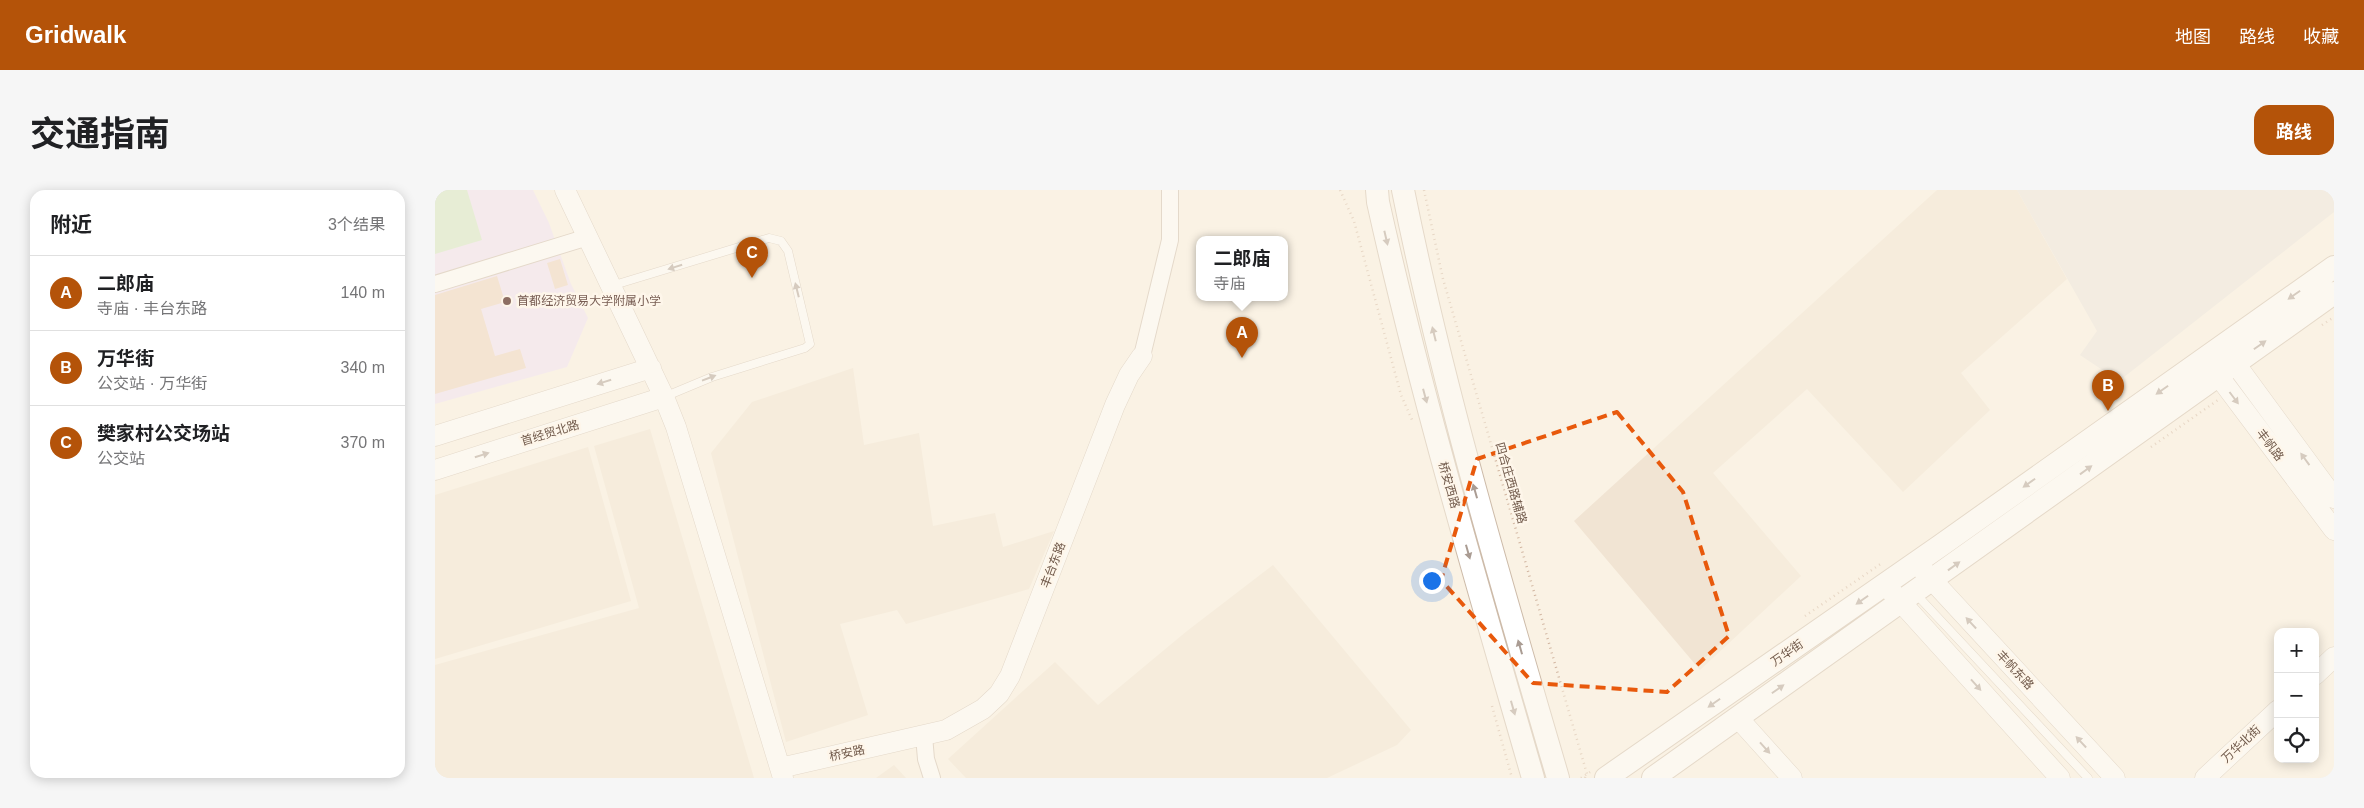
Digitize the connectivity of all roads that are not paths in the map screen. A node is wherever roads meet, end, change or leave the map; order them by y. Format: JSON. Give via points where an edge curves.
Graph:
{"nodes":[{"id":1,"x":565,"y":190,"type":"edge"},
{"id":2,"x":1170,"y":190,"type":"edge"},
{"id":3,"x":1377,"y":190,"type":"edge"},
{"id":4,"x":1403,"y":190,"type":"edge"},
{"id":5,"x":588,"y":237,"type":"junction"},
{"id":6,"x":2334,"y":267,"type":"edge"},
{"id":7,"x":435,"y":284,"type":"edge"},
{"id":8,"x":611,"y":286,"type":"junction"},
{"id":9,"x":2334,"y":293,"type":"edge"},
{"id":10,"x":1142,"y":356,"type":"joint"},
{"id":11,"x":2220,"y":361,"type":"junction"},
{"id":12,"x":651,"y":368,"type":"junction"},
{"id":13,"x":665,"y":397,"type":"junction"},
{"id":14,"x":435,"y":436,"type":"edge"},
{"id":15,"x":435,"y":470,"type":"edge"},
{"id":16,"x":2334,"y":498,"type":"edge"},
{"id":17,"x":2334,"y":530,"type":"edge"},
{"id":18,"x":1908,"y":583,"type":"junction"},
{"id":19,"x":2334,"y":657,"type":"edge"},
{"id":20,"x":2317,"y":673,"type":"edge"},
{"id":21,"x":2274,"y":714,"type":"edge"},
{"id":22,"x":1739,"y":718,"type":"junction"},
{"id":23,"x":924,"y":736,"type":"junction"},
{"id":24,"x":782,"y":773,"type":"edge"},
{"id":25,"x":932,"y":778,"type":"edge"},
{"id":26,"x":1533,"y":778,"type":"edge"},
{"id":27,"x":1558,"y":778,"type":"edge"},
{"id":28,"x":1606,"y":778,"type":"edge"},
{"id":29,"x":1653,"y":778,"type":"edge"},
{"id":30,"x":1792,"y":778,"type":"edge"},
{"id":31,"x":2060,"y":778,"type":"edge"},
{"id":32,"x":2087,"y":778,"type":"edge"},
{"id":33,"x":2115,"y":778,"type":"edge"},
{"id":34,"x":2205,"y":778,"type":"edge"}],
"edges":[{"from":1,"to":5,"type":"street"},
{"from":2,"to":10,"type":"street","via":[[1170,240]]},
{"from":3,"to":26,"type":"main road","name":"桥安西路","one_way":true,"via":[[1397,291],[1442,461]]},
{"from":27,"to":4,"type":"main road","name":"桥安西路","one_way":true,"via":[[1467,464],[1422,285]]},
{"from":5,"to":7,"type":"street"},
{"from":5,"to":8,"type":"street"},
{"from":6,"to":11,"type":"main road","name":"万华街","one_way":true},
{"from":8,"to":12,"type":"street"},
{"from":13,"to":8,"type":"lane","one_way":true,"via":[[712,377],[810,344],[788,251],[781,241],[769,238]]},
{"from":11,"to":9,"type":"main road","name":"万华街","one_way":true},
{"from":10,"to":23,"type":"street","name":"丰台东路","via":[[1129,374],[1115,405],[1010,676],[999,694],[983,709],[946,730]]},
{"from":16,"to":11,"type":"street","name":"丰帆路","one_way":true},
{"from":11,"to":17,"type":"street","name":"丰帆路","one_way":true},
{"from":11,"to":18,"type":"main road","name":"万华街"},
{"from":12,"to":13,"type":"street"},
{"from":12,"to":14,"type":"street","one_way":true},
{"from":15,"to":13,"type":"street","name":"首经贸北路","one_way":true},
{"from":13,"to":24,"type":"street"},
{"from":22,"to":18,"type":"main road","name":"万华街","one_way":true},
{"from":18,"to":28,"type":"main road","name":"万华街","one_way":true},
{"from":18,"to":31,"type":"street","one_way":true},
{"from":18,"to":32,"type":"lane"},
{"from":33,"to":18,"type":"street","name":"丰帆东路","one_way":true},
{"from":19,"to":20,"type":"street"},
{"from":21,"to":34,"type":"street","name":"万华北街"},
{"from":22,"to":29,"type":"main road","name":"万华街"},
{"from":22,"to":30,"type":"street","one_way":true},
{"from":23,"to":24,"type":"street","name":"桥安路"},
{"from":23,"to":25,"type":"street"}]}
